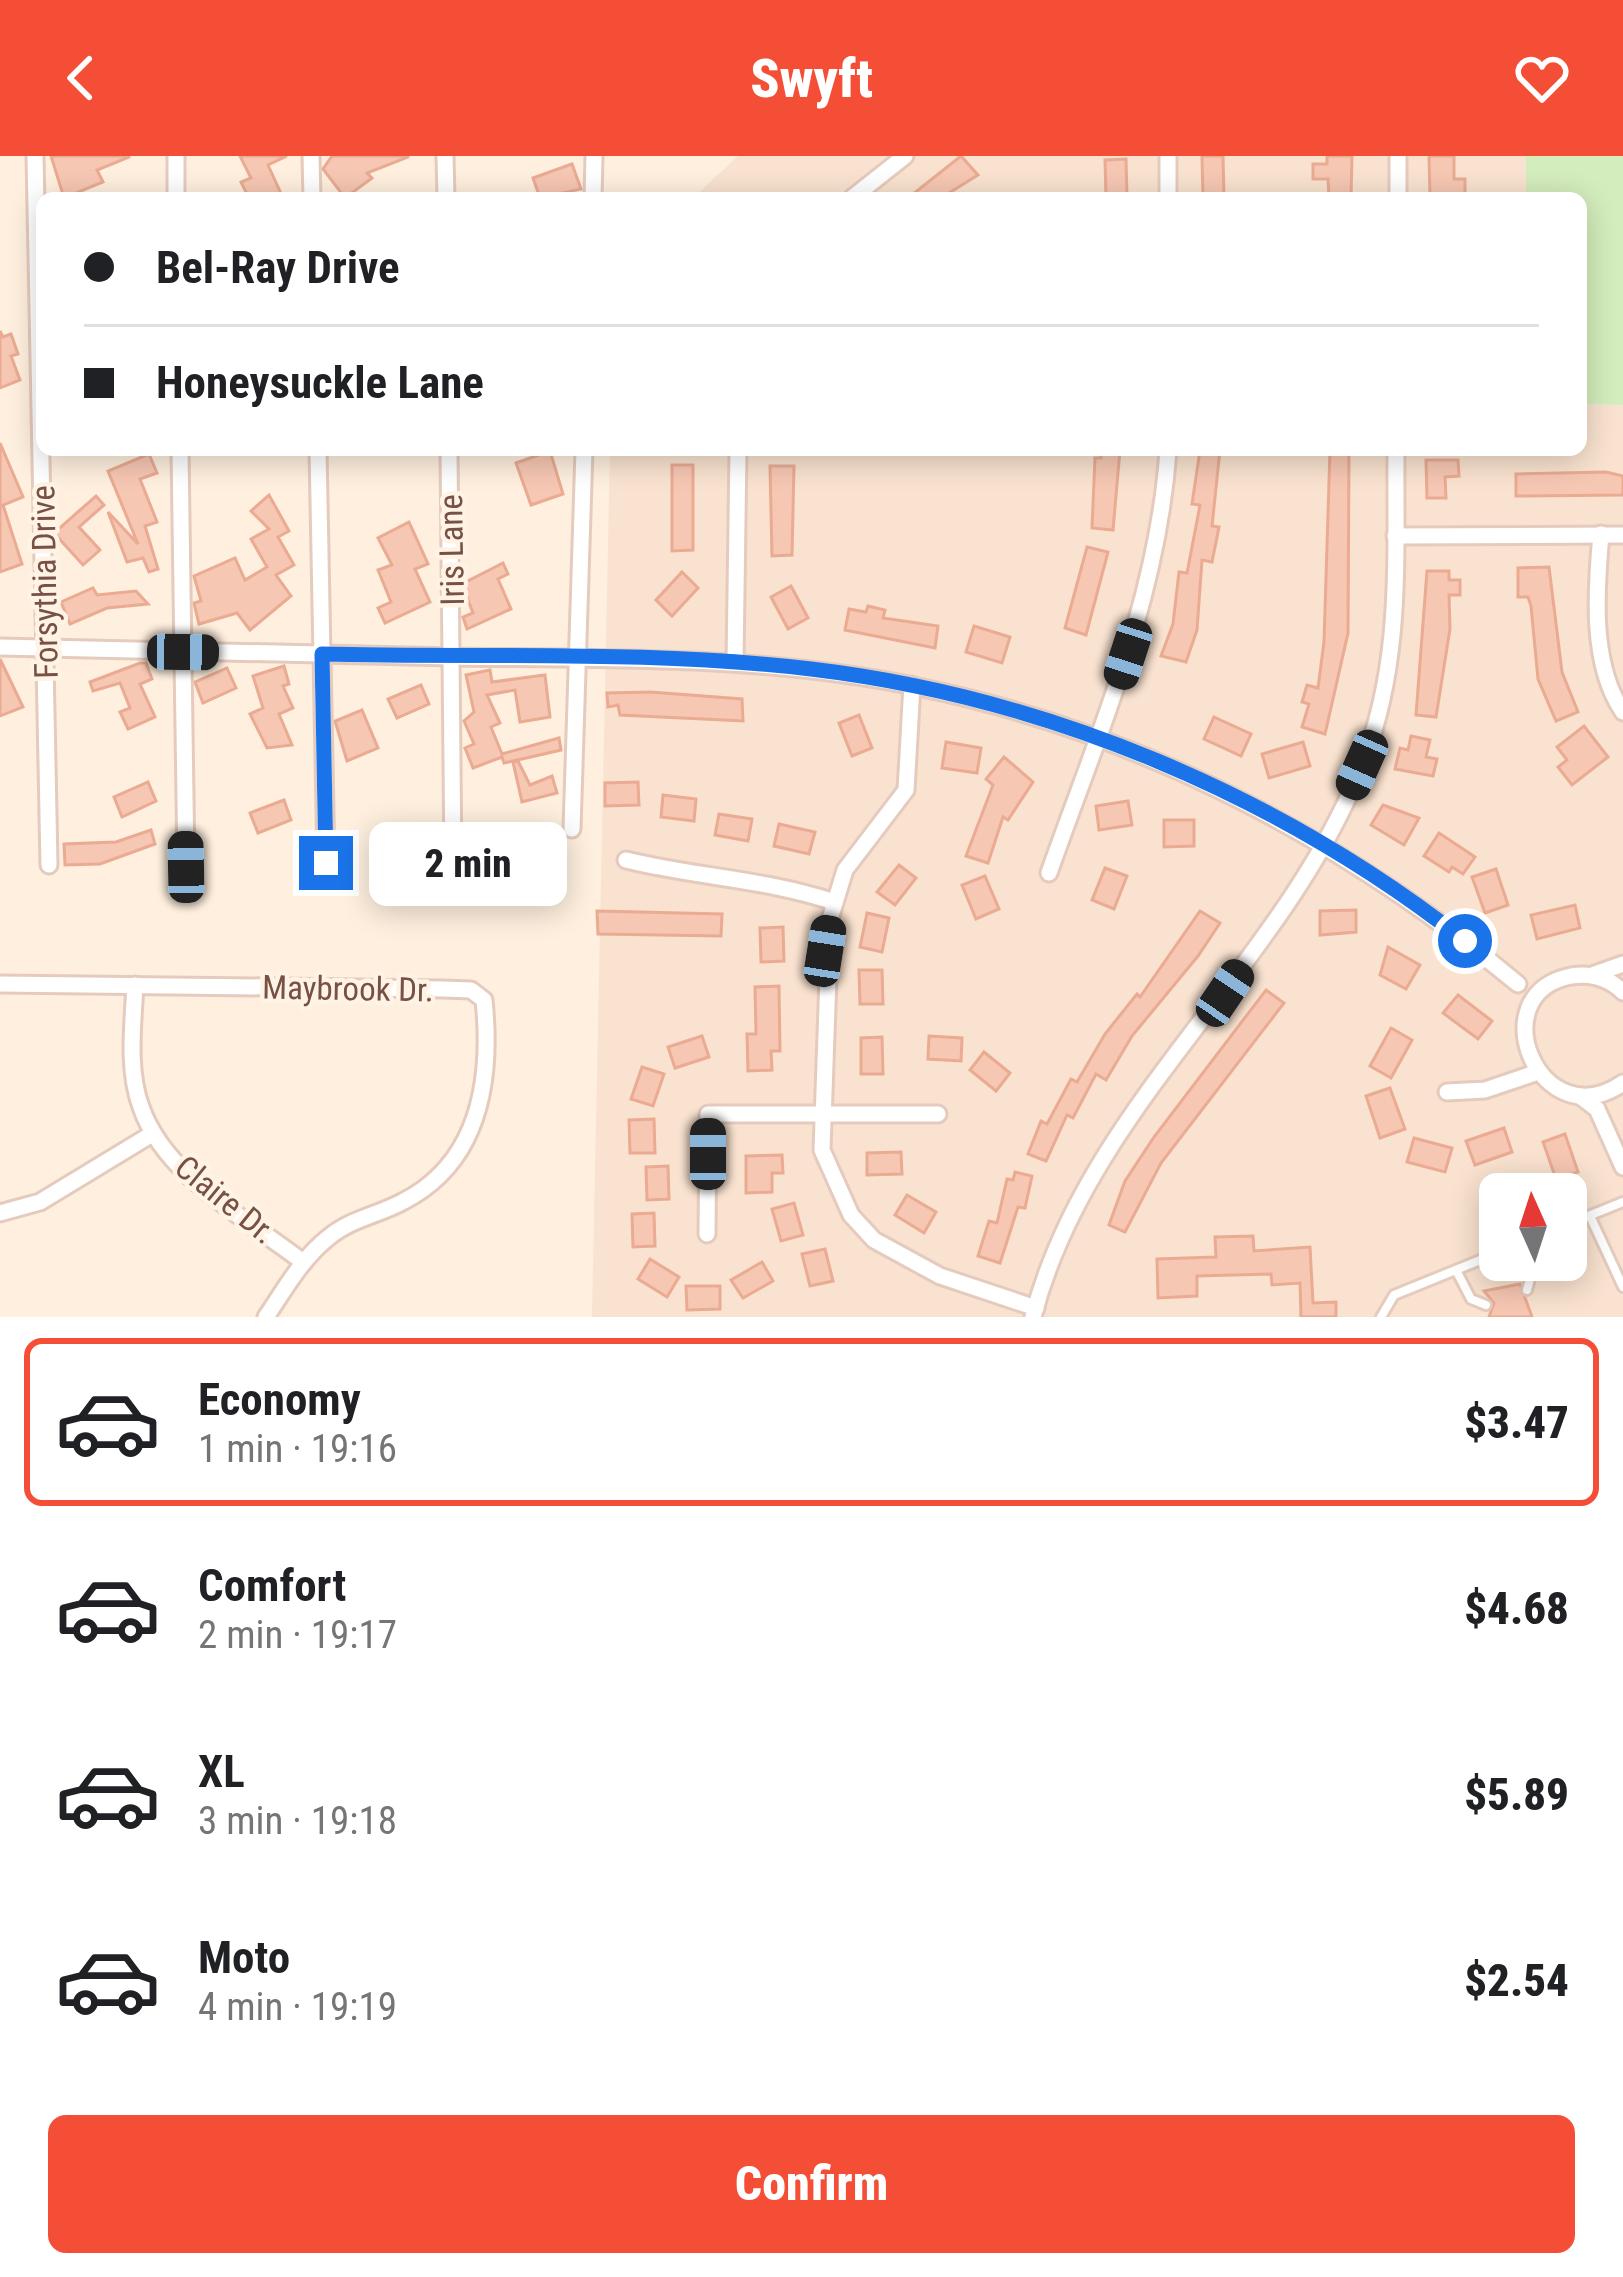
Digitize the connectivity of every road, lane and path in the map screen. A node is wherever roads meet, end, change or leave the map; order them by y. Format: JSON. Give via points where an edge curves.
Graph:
{"nodes":[{"id":1,"x":35,"y":156,"type":"edge"},
{"id":2,"x":176,"y":156,"type":"edge"},
{"id":3,"x":311,"y":156,"type":"edge"},
{"id":4,"x":446,"y":156,"type":"edge"},
{"id":5,"x":594,"y":156,"type":"edge"},
{"id":6,"x":1168,"y":156,"type":"edge"},
{"id":7,"x":1398,"y":156,"type":"edge"},
{"id":8,"x":902,"y":157,"type":"edge"},
{"id":9,"x":176,"y":192,"type":"edge"},
{"id":10,"x":312,"y":192,"type":"edge"},
{"id":11,"x":446,"y":192,"type":"edge"},
{"id":12,"x":593,"y":192,"type":"edge"},
{"id":13,"x":859,"y":192,"type":"edge"},
{"id":14,"x":1168,"y":192,"type":"edge"},
{"id":15,"x":1398,"y":192,"type":"edge"},
{"id":16,"x":36,"y":205,"type":"edge"},
{"id":17,"x":41,"y":456,"type":"edge"},
{"id":18,"x":180,"y":456,"type":"edge"},
{"id":19,"x":318,"y":456,"type":"edge"},
{"id":20,"x":449,"y":456,"type":"edge"},
{"id":21,"x":584,"y":456,"type":"edge"},
{"id":22,"x":738,"y":456,"type":"edge"},
{"id":23,"x":1167,"y":456,"type":"edge"},
{"id":24,"x":1396,"y":456,"type":"edge"},
{"id":25,"x":1601,"y":534,"type":"junction"},
{"id":26,"x":1623,"y":535,"type":"edge"},
{"id":27,"x":1395,"y":536,"type":"junction"},
{"id":28,"x":0,"y":647,"type":"edge"},
{"id":29,"x":45,"y":648,"type":"junction"},
{"id":30,"x":183,"y":652,"type":"junction"},
{"id":31,"x":322,"y":654,"type":"junction"},
{"id":32,"x":452,"y":657,"type":"junction"},
{"id":33,"x":576,"y":658,"type":"junction"},
{"id":34,"x":735,"y":663,"type":"junction"},
{"id":35,"x":912,"y":686,"type":"junction"},
{"id":36,"x":1623,"y":712,"type":"edge"},
{"id":37,"x":1096,"y":739,"type":"junction"},
{"id":38,"x":572,"y":829,"type":"dead end"},
{"id":39,"x":1323,"y":843,"type":"junction"},
{"id":40,"x":626,"y":860,"type":"dead end"},
{"id":41,"x":326,"y":863,"type":"dead end"},
{"id":42,"x":50,"y":865,"type":"dead end"},
{"id":43,"x":453,"y":866,"type":"dead end"},
{"id":44,"x":186,"y":867,"type":"dead end"},
{"id":45,"x":1049,"y":873,"type":"dead end"},
{"id":46,"x":834,"y":902,"type":"junction"},
{"id":47,"x":1623,"y":964,"type":"edge"},
{"id":48,"x":1592,"y":976,"type":"junction"},
{"id":49,"x":0,"y":984,"type":"edge"},
{"id":50,"x":1518,"y":984,"type":"junction"},
{"id":51,"x":135,"y":985,"type":"junction"},
{"id":52,"x":1551,"y":985,"type":"junction"},
{"id":53,"x":1623,"y":992,"type":"edge"},
{"id":54,"x":1526,"y":1019,"type":"junction"},
{"id":55,"x":1538,"y":1072,"type":"junction"},
{"id":56,"x":1623,"y":1084,"type":"edge"},
{"id":57,"x":1447,"y":1092,"type":"dead end"},
{"id":58,"x":1577,"y":1094,"type":"junction"},
{"id":59,"x":823,"y":1114,"type":"junction"},
{"id":60,"x":938,"y":1114,"type":"dead end"},
{"id":61,"x":152,"y":1134,"type":"junction"},
{"id":62,"x":1623,"y":1167,"type":"edge"},
{"id":63,"x":1623,"y":1202,"type":"edge"},
{"id":64,"x":0,"y":1213,"type":"edge"},
{"id":65,"x":1590,"y":1216,"type":"junction"},
{"id":66,"x":1587,"y":1217,"type":"edge"},
{"id":67,"x":707,"y":1234,"type":"dead end"},
{"id":68,"x":1479,"y":1261,"type":"edge"},
{"id":69,"x":303,"y":1262,"type":"junction"},
{"id":70,"x":1456,"y":1270,"type":"junction"},
{"id":71,"x":1529,"y":1281,"type":"edge"},
{"id":72,"x":1623,"y":1288,"type":"edge"},
{"id":73,"x":1526,"y":1290,"type":"dead end"},
{"id":74,"x":1486,"y":1305,"type":"dead end"},
{"id":75,"x":1034,"y":1313,"type":"edge"},
{"id":76,"x":266,"y":1317,"type":"edge"},
{"id":77,"x":1381,"y":1317,"type":"edge"}],
"edges":[{"from":1,"to":16,"type":"street","name":"Forsythia Drive"},
{"from":2,"to":9,"type":"street"},
{"from":3,"to":10,"type":"street"},
{"from":4,"to":11,"type":"street"},
{"from":5,"to":12,"type":"street"},
{"from":6,"to":14,"type":"street"},
{"from":7,"to":15,"type":"street"},
{"from":8,"to":13,"type":"street"},
{"from":17,"to":29,"type":"street","name":"Forsythia Drive"},
{"from":18,"to":30,"type":"street"},
{"from":19,"to":31,"type":"street"},
{"from":20,"to":32,"type":"street","name":"Iris Lane"},
{"from":21,"to":33,"type":"street"},
{"from":22,"to":34,"type":"street"},
{"from":23,"to":37,"type":"street","via":[[1149,580]]},
{"from":24,"to":27,"type":"street"},
{"from":25,"to":26,"type":"street"},
{"from":25,"to":27,"type":"street"},
{"from":25,"to":36,"type":"street","via":[[1601,644]]},
{"from":27,"to":39,"type":"street","via":[[1385,691],[1362,765]]},
{"from":28,"to":29,"type":"street"},
{"from":29,"to":30,"type":"street"},
{"from":29,"to":42,"type":"street","name":"Forsythia Drive"},
{"from":30,"to":31,"type":"street"},
{"from":30,"to":44,"type":"street"},
{"from":31,"to":32,"type":"street"},
{"from":31,"to":41,"type":"street"},
{"from":32,"to":33,"type":"street"},
{"from":32,"to":43,"type":"street","name":"Iris Lane"},
{"from":33,"to":34,"type":"street"},
{"from":33,"to":38,"type":"street"},
{"from":34,"to":35,"type":"street"},
{"from":35,"to":37,"type":"street"},
{"from":35,"to":46,"type":"street","via":[[906,790],[845,870]]},
{"from":37,"to":39,"type":"street"},
{"from":37,"to":45,"type":"street"},
{"from":39,"to":50,"type":"street"},
{"from":39,"to":75,"type":"street","via":[[1085,1183]]},
{"from":40,"to":46,"type":"street"},
{"from":46,"to":59,"type":"street","via":[[825,951]]},
{"from":47,"to":48,"type":"street"},
{"from":48,"to":52,"type":"street"},
{"from":48,"to":53,"type":"street"},
{"from":49,"to":51,"type":"street","name":"Maybrook Dr."},
{"from":50,"to":52,"type":"street"},
{"from":50,"to":54,"type":"street"},
{"from":51,"to":61,"type":"street","via":[[134,1075]]},
{"from":51,"to":69,"type":"street","name":"Maybrook Dr.","via":[[471,990],[484,1000],[484,1096],[446,1173],[404,1202],[358,1218]]},
{"from":52,"to":54,"type":"street"},
{"from":54,"to":55,"type":"street","via":[[1525,1043]]},
{"from":55,"to":57,"type":"street","via":[[1485,1090]]},
{"from":55,"to":58,"type":"street"},
{"from":56,"to":58,"type":"street"},
{"from":58,"to":62,"type":"street","via":[[1597,1109]]},
{"from":59,"to":60,"type":"street"},
{"from":59,"to":67,"type":"street","via":[[708,1114]]},
{"from":59,"to":75,"type":"street","via":[[822,1150],[836,1187],[874,1240]]},
{"from":61,"to":64,"type":"street","via":[[40,1202]]},
{"from":61,"to":69,"type":"street","name":"Claire Dr.","via":[[213,1194]]},
{"from":63,"to":65,"type":"lane"},
{"from":65,"to":66,"type":"lane"},
{"from":65,"to":72,"type":"lane"},
{"from":68,"to":70,"type":"lane"},
{"from":69,"to":76,"type":"street"},
{"from":70,"to":74,"type":"lane","via":[[1471,1299]]},
{"from":70,"to":77,"type":"lane","via":[[1394,1295]]},
{"from":71,"to":73,"type":"lane"}]}
